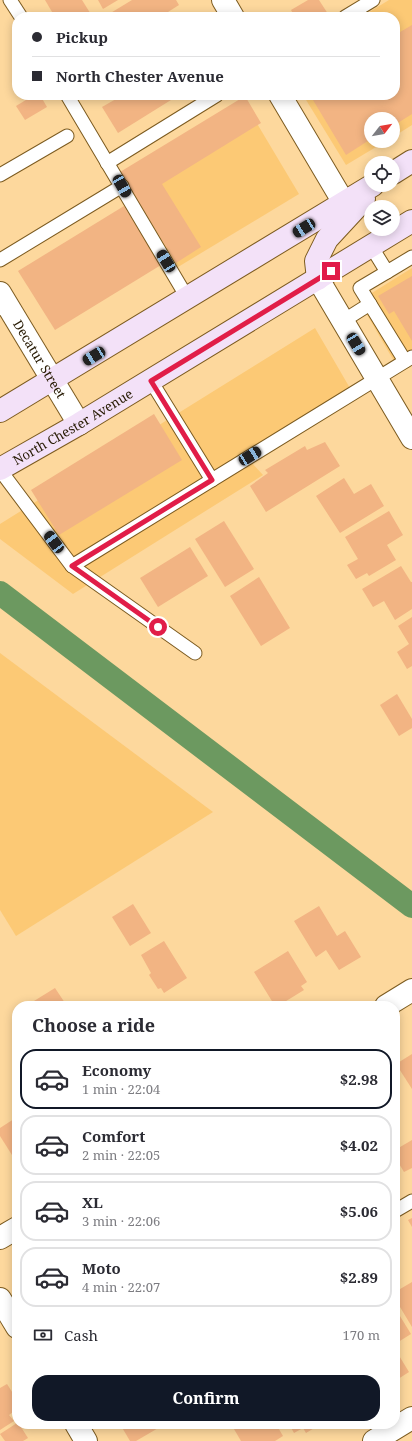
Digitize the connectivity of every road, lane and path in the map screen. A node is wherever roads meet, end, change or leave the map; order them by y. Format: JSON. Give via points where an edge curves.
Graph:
{"nodes":[{"id":1,"x":10,"y":0,"type":"edge"},
{"id":2,"x":223,"y":0,"type":"edge"},
{"id":3,"x":373,"y":0,"type":"edge"},
{"id":4,"x":18,"y":12,"type":"edge"},
{"id":5,"x":230,"y":12,"type":"edge"},
{"id":6,"x":353,"y":12,"type":"edge"},
{"id":7,"x":70,"y":100,"type":"edge"},
{"id":8,"x":209,"y":100,"type":"edge"},
{"id":9,"x":283,"y":100,"type":"edge"},
{"id":10,"x":67,"y":136,"type":"dead end"},
{"id":11,"x":412,"y":161,"type":"edge"},
{"id":12,"x":107,"y":163,"type":"junction"},
{"id":13,"x":400,"y":169,"type":"edge"},
{"id":14,"x":0,"y":175,"type":"edge"},
{"id":15,"x":122,"y":186,"type":"junction"},
{"id":16,"x":364,"y":191,"type":"edge"},
{"id":17,"x":371,"y":192,"type":"edge"},
{"id":18,"x":344,"y":203,"type":"junction"},
{"id":19,"x":412,"y":221,"type":"edge"},
{"id":20,"x":371,"y":246,"type":"junction"},
{"id":21,"x":412,"y":257,"type":"edge"},
{"id":22,"x":0,"y":260,"type":"edge"},
{"id":23,"x":387,"y":272,"type":"junction"},
{"id":24,"x":318,"y":279,"type":"junction"},
{"id":25,"x":0,"y":293,"type":"edge"},
{"id":26,"x":188,"y":298,"type":"junction"},
{"id":27,"x":370,"y":304,"type":"junction"},
{"id":28,"x":343,"y":321,"type":"junction"},
{"id":29,"x":409,"y":359,"type":"edge"},
{"id":30,"x":377,"y":378,"type":"junction"},
{"id":31,"x":53,"y":380,"type":"junction"},
{"id":32,"x":151,"y":381,"type":"junction"},
{"id":33,"x":0,"y":411,"type":"edge"},
{"id":34,"x":79,"y":424,"type":"junction"},
{"id":35,"x":412,"y":438,"type":"edge"},
{"id":36,"x":0,"y":470,"type":"edge"},
{"id":37,"x":212,"y":480,"type":"junction"},
{"id":38,"x":72,"y":566,"type":"junction"},
{"id":39,"x":195,"y":653,"type":"dead end"},
{"id":40,"x":412,"y":990,"type":"edge"},
{"id":41,"x":394,"y":1001,"type":"edge"},
{"id":42,"x":412,"y":1201,"type":"edge"},
{"id":43,"x":400,"y":1208,"type":"edge"},
{"id":44,"x":12,"y":1231,"type":"edge"},
{"id":45,"x":0,"y":1238,"type":"edge"},
{"id":46,"x":0,"y":1299,"type":"edge"},
{"id":47,"x":12,"y":1319,"type":"edge"},
{"id":48,"x":412,"y":1418,"type":"edge"},
{"id":49,"x":400,"y":1425,"type":"edge"},
{"id":50,"x":79,"y":1429,"type":"edge"},
{"id":51,"x":394,"y":1429,"type":"edge"},
{"id":52,"x":86,"y":1441,"type":"edge"},
{"id":53,"x":374,"y":1441,"type":"edge"}],
"edges":[{"from":1,"to":4,"type":"lane"},
{"from":2,"to":5,"type":"street"},
{"from":3,"to":6,"type":"lane"},
{"from":7,"to":12,"type":"lane"},
{"from":8,"to":12,"type":"lane"},
{"from":9,"to":18,"type":"street"},
{"from":10,"to":14,"type":"lane"},
{"from":11,"to":13,"type":"main road"},
{"from":12,"to":15,"type":"lane"},
{"from":15,"to":22,"type":"lane"},
{"from":15,"to":26,"type":"lane"},
{"from":16,"to":18,"type":"main road"},
{"from":17,"to":24,"type":"main road","via":[[327,239],[316,261]]},
{"from":18,"to":26,"type":"main road"},
{"from":19,"to":20,"type":"main road","name":"North Chester Avenue"},
{"from":20,"to":23,"type":"lane"},
{"from":20,"to":24,"type":"main road","name":"North Chester Avenue"},
{"from":21,"to":23,"type":"lane"},
{"from":23,"to":27,"type":"lane","via":[[360,288]]},
{"from":24,"to":28,"type":"street"},
{"from":24,"to":32,"type":"main road","name":"North Chester Avenue"},
{"from":25,"to":31,"type":"street","name":"Decatur Street"},
{"from":26,"to":31,"type":"main road"},
{"from":27,"to":28,"type":"lane"},
{"from":27,"to":29,"type":"lane"},
{"from":28,"to":30,"type":"street"},
{"from":29,"to":30,"type":"lane"},
{"from":30,"to":35,"type":"street"},
{"from":30,"to":37,"type":"lane"},
{"from":31,"to":33,"type":"main road"},
{"from":31,"to":34,"type":"street","name":"Decatur Street"},
{"from":32,"to":34,"type":"main road","name":"North Chester Avenue"},
{"from":32,"to":37,"type":"lane"},
{"from":34,"to":36,"type":"main road","name":"North Chester Avenue"},
{"from":36,"to":38,"type":"lane"},
{"from":37,"to":38,"type":"lane"},
{"from":38,"to":39,"type":"lane"},
{"from":40,"to":41,"type":"street"},
{"from":42,"to":43,"type":"lane"},
{"from":44,"to":45,"type":"street"},
{"from":46,"to":47,"type":"street"},
{"from":48,"to":49,"type":"street"},
{"from":50,"to":52,"type":"street"},
{"from":51,"to":53,"type":"street"}]}
